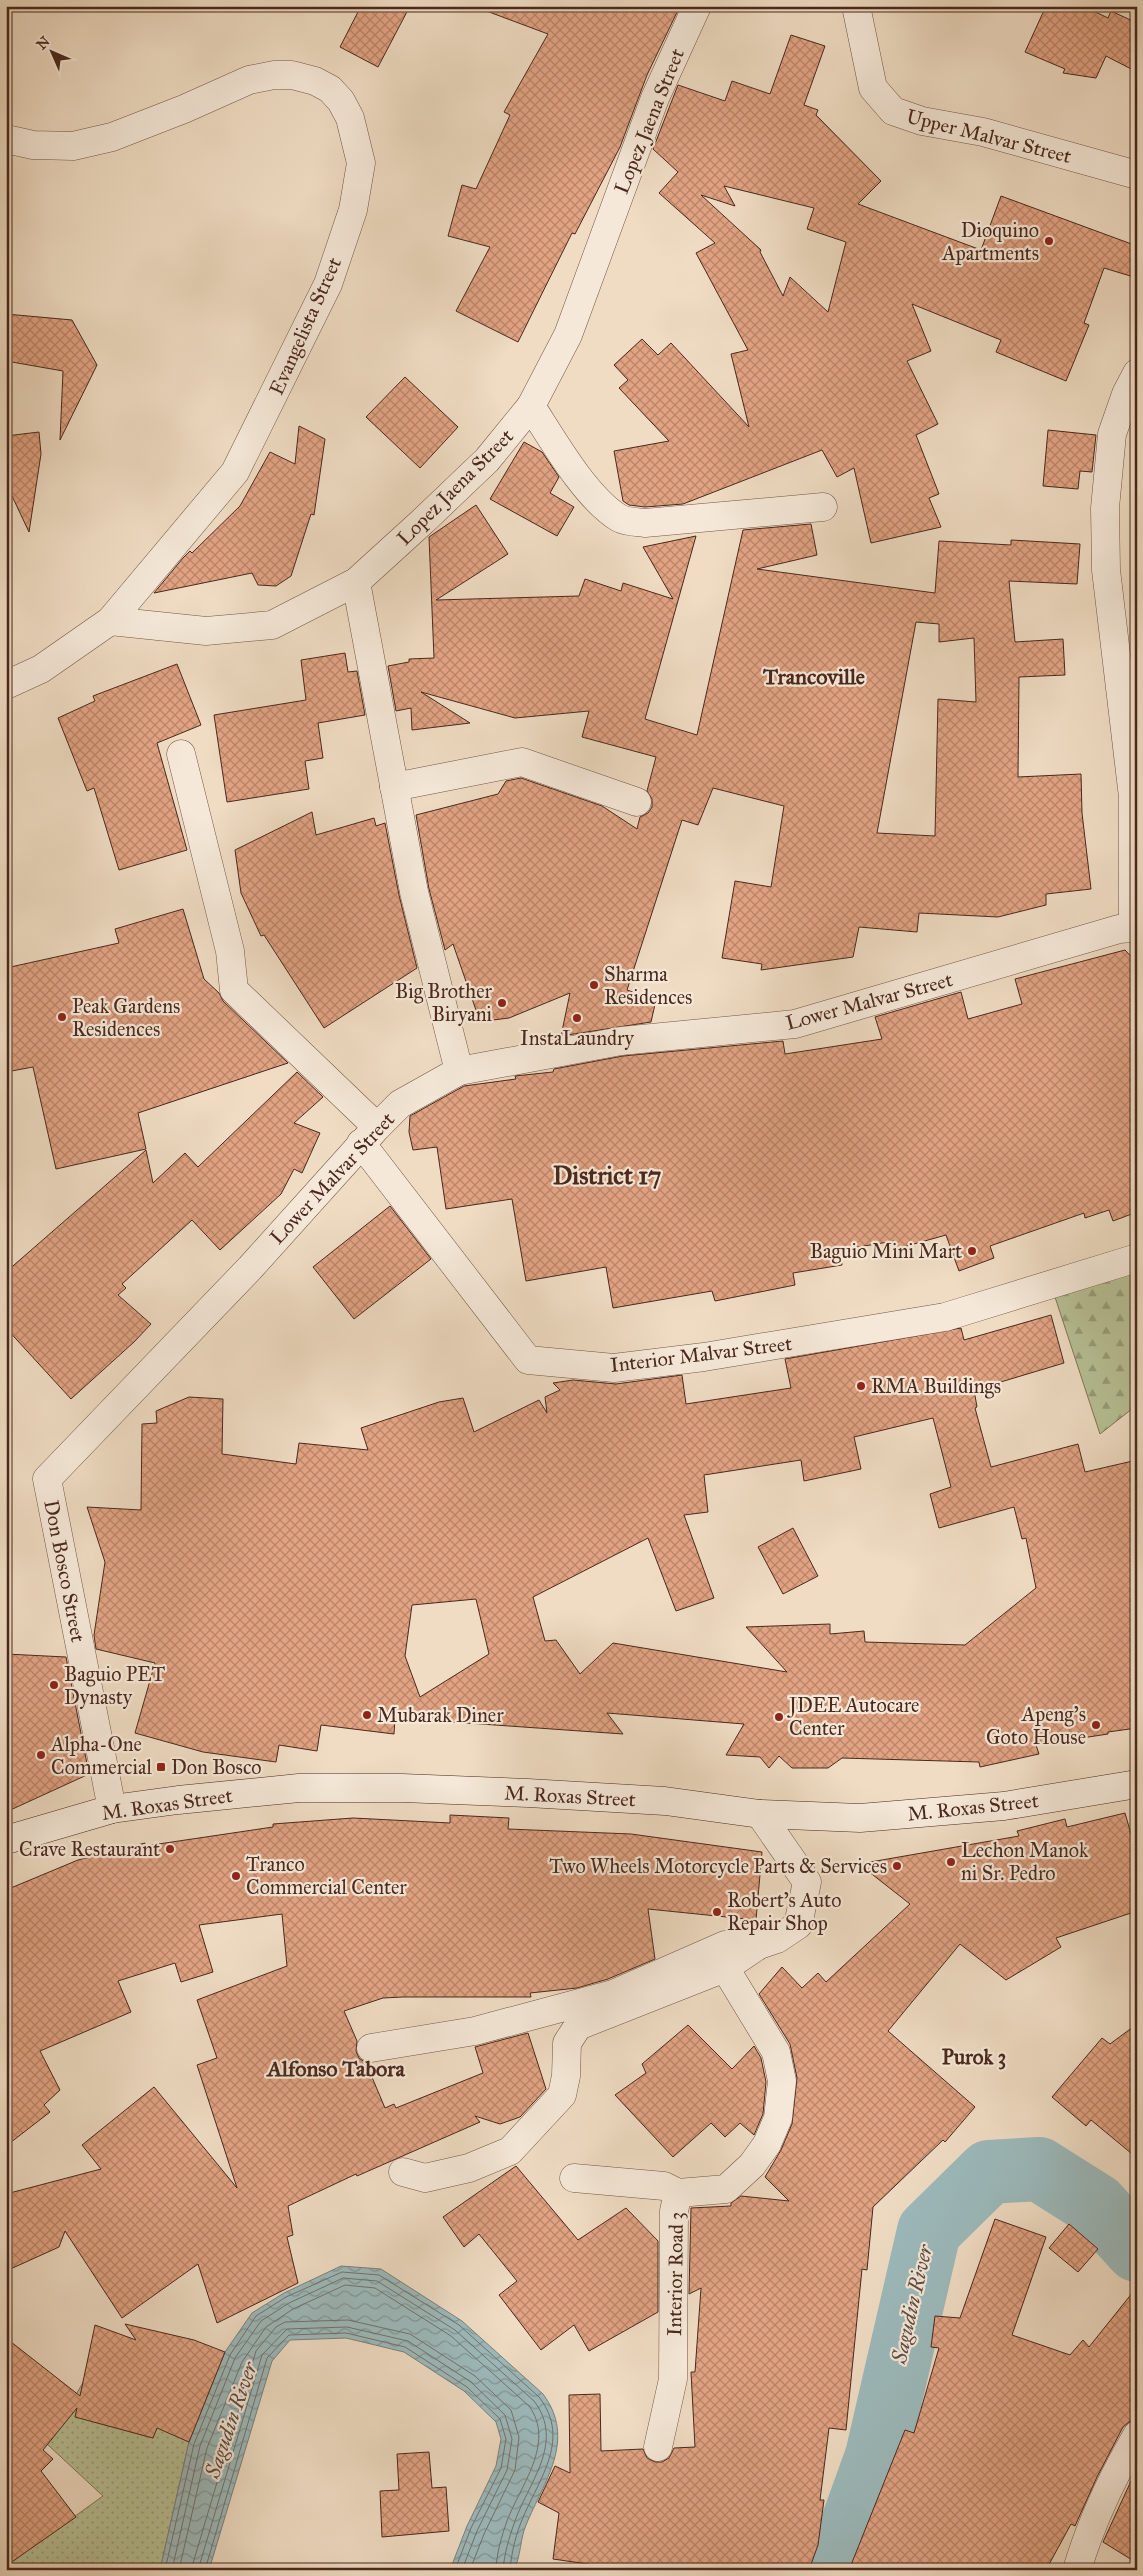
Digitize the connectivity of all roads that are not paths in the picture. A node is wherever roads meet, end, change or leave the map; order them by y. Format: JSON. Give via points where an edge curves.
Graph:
{"nodes":[{"id":1,"x":697,"y":6,"type":"edge"},
{"id":2,"x":856,"y":6,"type":"edge"},
{"id":3,"x":6,"y":139,"type":"edge"},
{"id":4,"x":1137,"y":175,"type":"edge"},
{"id":5,"x":1137,"y":373,"type":"edge"},
{"id":6,"x":531,"y":406,"type":"junction"},
{"id":7,"x":823,"y":507,"type":"dead end"},
{"id":8,"x":356,"y":582,"type":"junction"},
{"id":9,"x":110,"y":621,"type":"junction"},
{"id":10,"x":6,"y":685,"type":"edge"},
{"id":11,"x":181,"y":754,"type":"dead end"},
{"id":12,"x":394,"y":787,"type":"junction"},
{"id":13,"x":637,"y":802,"type":"dead end"},
{"id":14,"x":1135,"y":929,"type":"edge"},
{"id":15,"x":458,"y":1071,"type":"junction"},
{"id":16,"x":369,"y":1135,"type":"junction"},
{"id":17,"x":1137,"y":1258,"type":"edge"},
{"id":18,"x":47,"y":1479,"type":"joint"},
{"id":19,"x":1137,"y":1784,"type":"edge"},
{"id":20,"x":112,"y":1809,"type":"junction"},
{"id":21,"x":760,"y":1814,"type":"junction"},
{"id":22,"x":6,"y":1840,"type":"edge"},
{"id":23,"x":759,"y":1945,"type":"junction"},
{"id":24,"x":725,"y":1968,"type":"junction"},
{"id":25,"x":371,"y":2048,"type":"dead end"},
{"id":26,"x":403,"y":2172,"type":"dead end"},
{"id":27,"x":574,"y":2178,"type":"dead end"},
{"id":28,"x":678,"y":2193,"type":"junction"},
{"id":29,"x":1137,"y":2436,"type":"edge"},
{"id":30,"x":658,"y":2447,"type":"dead end"},
{"id":31,"x":1077,"y":2570,"type":"edge"}],
"edges":[{"from":1,"to":6,"type":"street","name":"Lopez Jaena Street","via":[[655,98],[568,335]]},
{"from":2,"to":4,"type":"street","name":"Upper Malvar Street","via":[[873,88],[893,111],[922,121],[983,132]]},
{"from":3,"to":9,"type":"street","name":"Evangelista Street","via":[[33,145],[73,146],[112,137],[249,80],[292,75],[315,81],[330,89],[341,101],[350,118],[361,163],[353,210],[328,284],[235,472]]},
{"from":5,"to":14,"type":"street","via":[[1112,434],[1105,508],[1106,570],[1134,797]]},
{"from":6,"to":7,"type":"street","via":[[580,477],[602,504],[621,519],[645,523]]},
{"from":6,"to":8,"type":"street","name":"Lopez Jaena Street","via":[[487,460]]},
{"from":8,"to":9,"type":"street","name":"Lopez Jaena Street","via":[[272,625],[206,631]]},
{"from":8,"to":12,"type":"street"},
{"from":9,"to":10,"type":"street","name":"Evangelista Street","via":[[41,669]]},
{"from":11,"to":16,"type":"street","name":"Interior Malvar Street","via":[[230,951],[234,990]]},
{"from":12,"to":13,"type":"street","via":[[522,762]]},
{"from":12,"to":15,"type":"street","via":[[414,892]]},
{"from":14,"to":15,"type":"street","name":"Lower Malvar Street","via":[[1119,929],[794,1024],[621,1041]]},
{"from":15,"to":16,"type":"street","name":"Lower Malvar Street","via":[[400,1104]]},
{"from":16,"to":17,"type":"street","name":"Interior Malvar Street","via":[[528,1360],[614,1368],[704,1357],[916,1322],[945,1317]]},
{"from":16,"to":18,"type":"street","name":"Lower Malvar Street","via":[[250,1268]]},
{"from":18,"to":20,"type":"street","name":"Don Bosco Street"},
{"from":19,"to":21,"type":"street","name":"M. Roxas Street","via":[[1004,1806],[860,1818]]},
{"from":20,"to":21,"type":"street","name":"M. Roxas Street","via":[[298,1788],[402,1788],[665,1801]]},
{"from":20,"to":22,"type":"street","name":"M. Roxas Street"},
{"from":21,"to":23,"type":"street","via":[[807,1882],[798,1925],[777,1939]]},
{"from":23,"to":24,"type":"street"},
{"from":23,"to":25,"type":"street","via":[[725,1945],[612,1994],[475,2031]]},
{"from":24,"to":26,"type":"street","via":[[578,2026],[567,2043],[562,2095],[510,2151],[469,2168],[425,2178]]},
{"from":24,"to":28,"type":"street","name":"Interior Road 3","via":[[776,2052],[782,2081],[778,2118],[767,2144],[752,2165],[726,2188]]},
{"from":27,"to":28,"type":"street","via":[[664,2186]]},
{"from":28,"to":30,"type":"street","name":"Interior Road 3","via":[[674,2211],[673,2379]]},
{"from":29,"to":31,"type":"street","via":[[1120,2463],[1089,2530]]}]}
